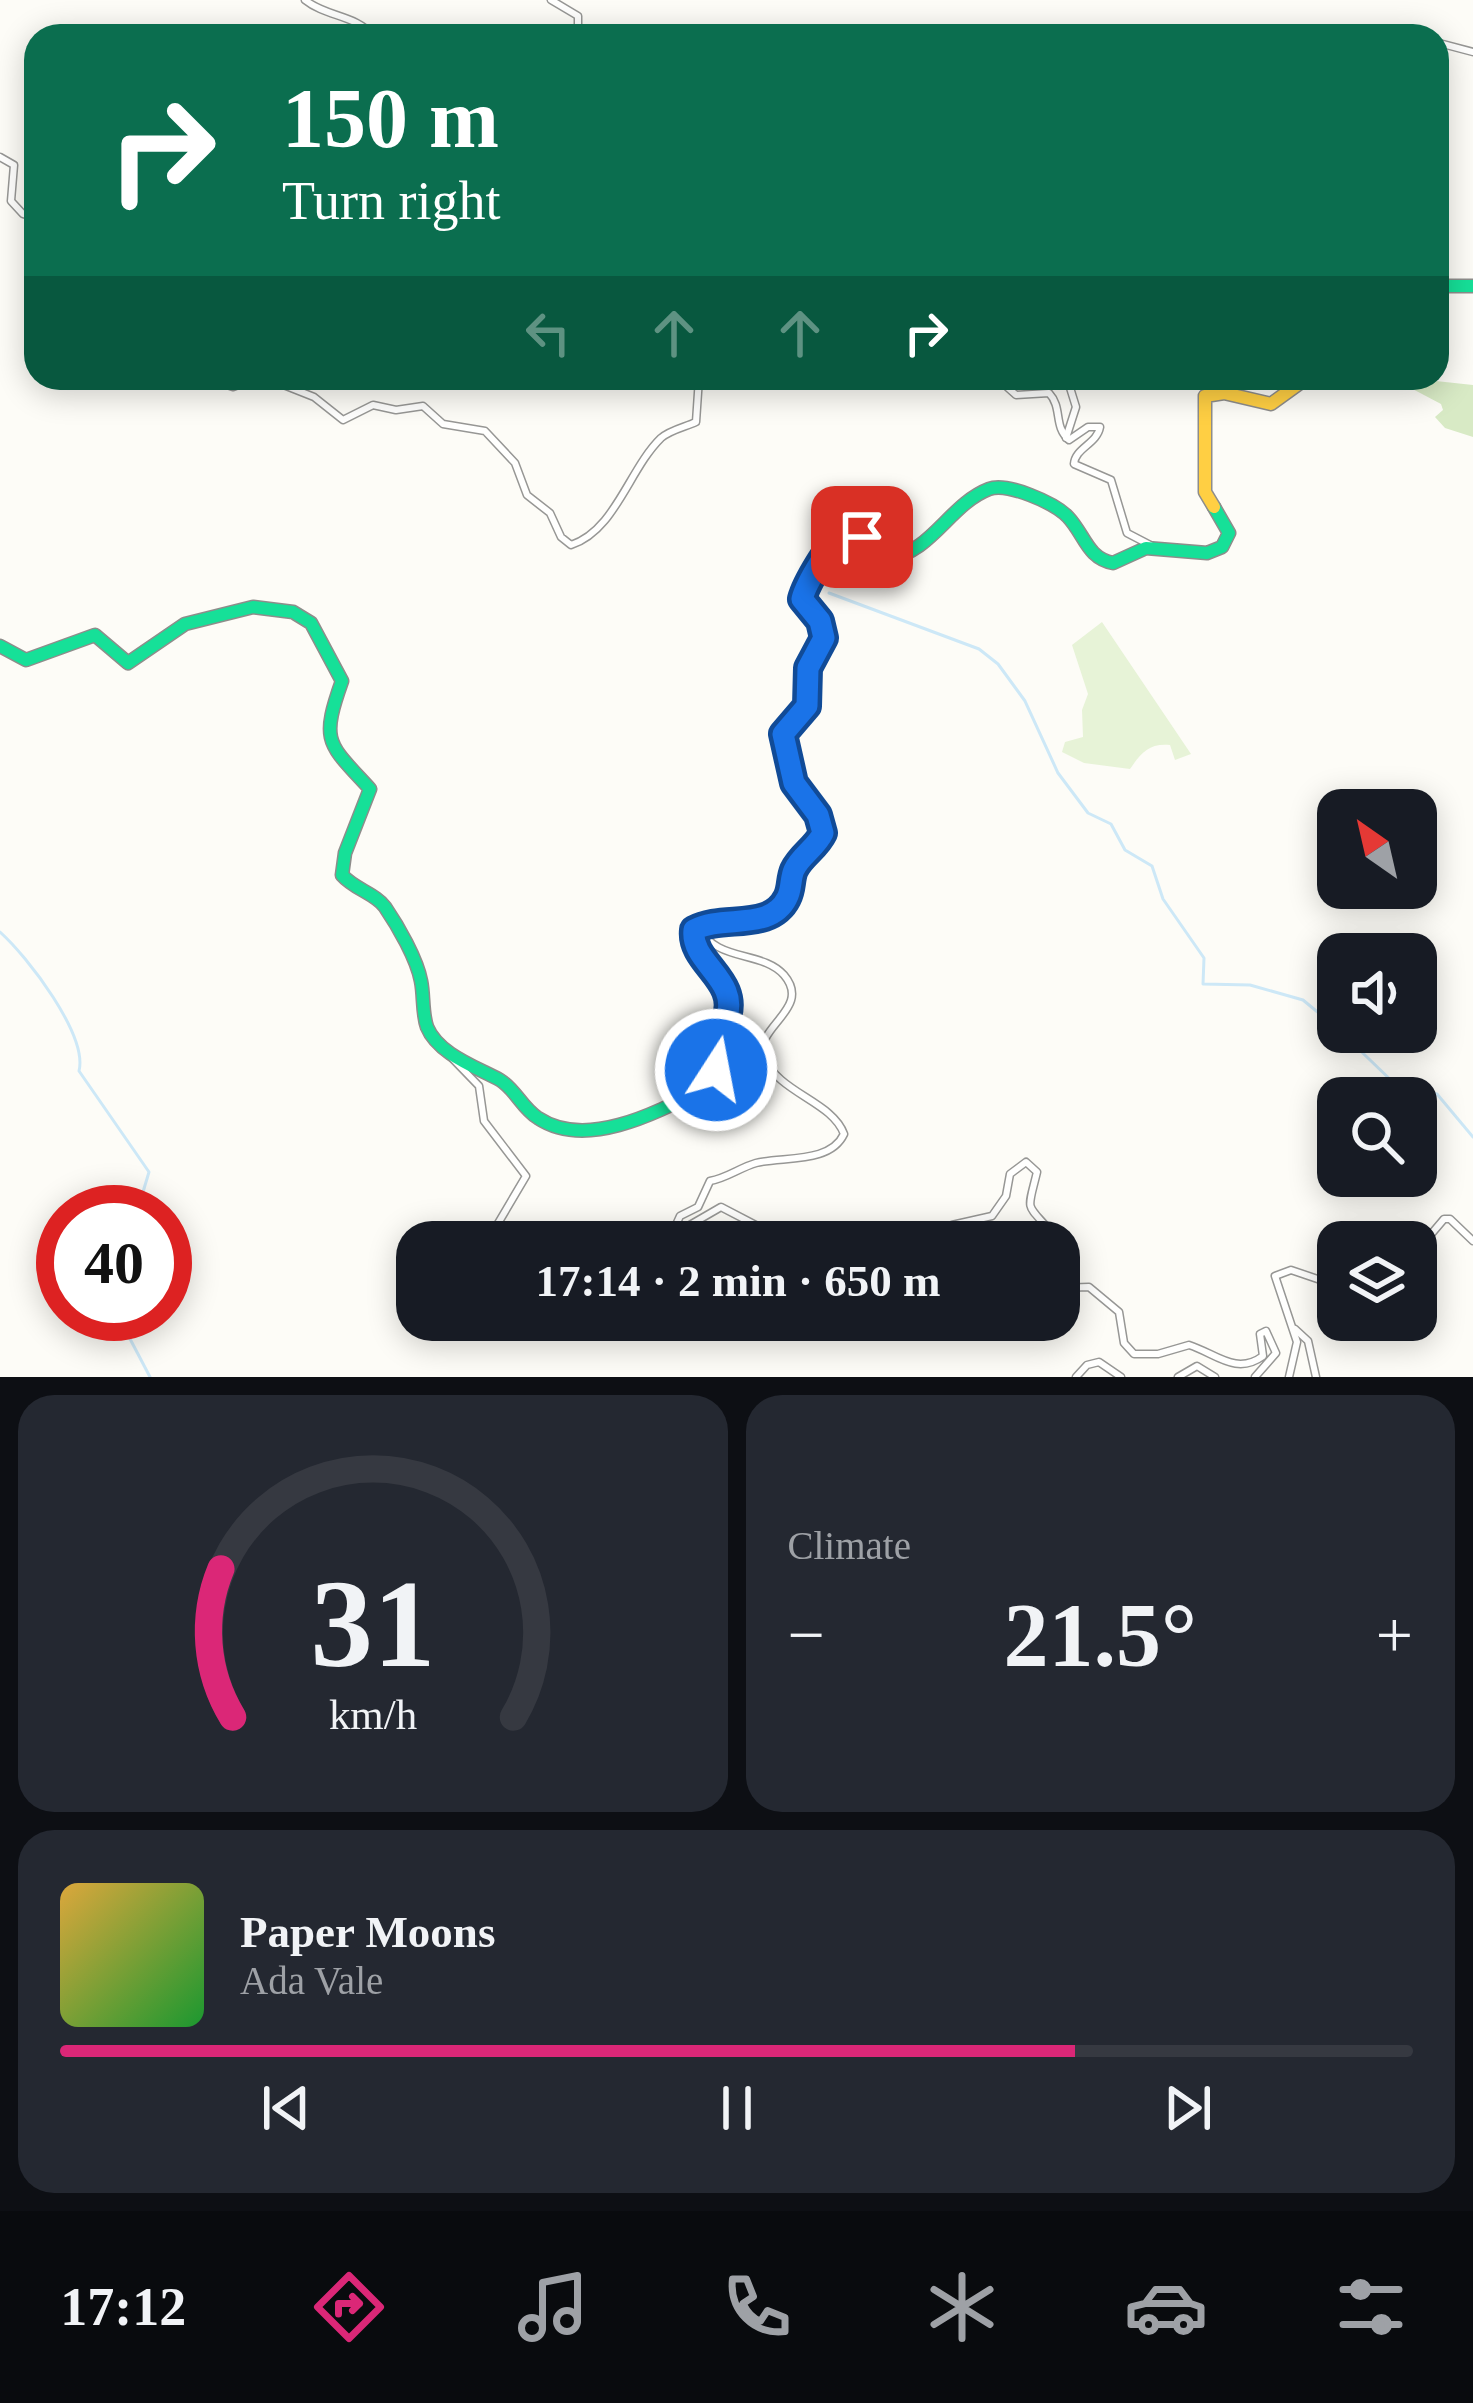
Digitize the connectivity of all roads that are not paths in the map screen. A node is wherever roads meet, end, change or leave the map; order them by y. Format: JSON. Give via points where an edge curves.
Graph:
{"nodes":[{"id":1,"x":305,"y":0,"type":"edge"},
{"id":2,"x":551,"y":0,"type":"edge"},
{"id":3,"x":360,"y":24,"type":"edge"},
{"id":4,"x":578,"y":24,"type":"edge"},
{"id":5,"x":0,"y":157,"type":"edge"},
{"id":6,"x":24,"y":215,"type":"edge"},
{"id":7,"x":293,"y":390,"type":"edge"},
{"id":8,"x":698,"y":390,"type":"edge"},
{"id":9,"x":1011,"y":390,"type":"edge"},
{"id":10,"x":1071,"y":390,"type":"edge"},
{"id":11,"x":1290,"y":390,"type":"edge"},
{"id":12,"x":1066,"y":438,"type":"junction"},
{"id":13,"x":1155,"y":548,"type":"junction"},
{"id":14,"x":0,"y":646,"type":"edge"},
{"id":15,"x":698,"y":926,"type":"junction"},
{"id":16,"x":446,"y":1050,"type":"junction"},
{"id":17,"x":500,"y":1221,"type":"edge"},
{"id":18,"x":678,"y":1221,"type":"edge"},
{"id":19,"x":698,"y":1221,"type":"edge"},
{"id":20,"x":748,"y":1221,"type":"edge"},
{"id":21,"x":970,"y":1221,"type":"edge"},
{"id":22,"x":1038,"y":1221,"type":"edge"},
{"id":23,"x":1437,"y":1227,"type":"edge"},
{"id":24,"x":1473,"y":1240,"type":"edge"},
{"id":25,"x":1317,"y":1278,"type":"edge"},
{"id":26,"x":1080,"y":1287,"type":"edge"},
{"id":27,"x":1294,"y":1329,"type":"junction"},
{"id":28,"x":1076,"y":1377,"type":"edge"},
{"id":29,"x":1121,"y":1377,"type":"edge"},
{"id":30,"x":1178,"y":1377,"type":"edge"},
{"id":31,"x":1215,"y":1377,"type":"edge"},
{"id":32,"x":1255,"y":1377,"type":"edge"},
{"id":33,"x":1289,"y":1377,"type":"edge"},
{"id":34,"x":1316,"y":1377,"type":"edge"}],
"edges":[{"from":1,"to":3,"type":"street"},
{"from":2,"to":4,"type":"street"},
{"from":5,"to":6,"type":"street","via":[[14,165],[11,202]]},
{"from":7,"to":8,"type":"street","via":[[344,420],[373,405],[423,406],[443,424],[481,428],[571,545],[612,515],[661,438],[696,422]]},
{"from":9,"to":12,"type":"street","via":[[1049,393]]},
{"from":10,"to":12,"type":"street","via":[[1076,407]]},
{"from":11,"to":13,"type":"street","via":[[1271,404],[1205,395],[1205,492],[1227,542],[1207,553]]},
{"from":12,"to":13,"type":"street","via":[[1100,427],[1074,464],[1111,480],[1127,533]]},
{"from":13,"to":15,"type":"street","via":[[1103,561],[1066,514],[1004,486],[948,514],[905,556],[890,558],[851,531],[836,537],[802,599],[824,638],[808,668],[807,706],[783,734],[794,783],[823,833],[794,871],[779,909]]},
{"from":14,"to":16,"type":"street","via":[[26,660],[94,635],[128,662],[185,624],[232,610],[286,610],[311,623],[342,681],[328,722],[332,747],[370,789],[342,875],[382,902],[421,977],[427,1025]]},
{"from":15,"to":16,"type":"street","via":[[694,944],[728,1000],[711,1045],[717,1082],[638,1123],[567,1129],[531,1114],[510,1086]]},
{"from":15,"to":18,"type":"street","via":[[707,941],[772,964],[787,978],[790,1007],[763,1055],[844,1134],[824,1153],[755,1163],[710,1181],[698,1207]]},
{"from":16,"to":17,"type":"street","via":[[479,1086],[484,1121],[526,1176]]},
{"from":19,"to":20,"type":"street","via":[[722,1207]]},
{"from":21,"to":22,"type":"street","via":[[992,1216],[1010,1174],[1026,1162],[1037,1172],[1028,1205]]},
{"from":23,"to":24,"type":"street","via":[[1450,1219]]},
{"from":25,"to":27,"type":"street","via":[[1276,1274]]},
{"from":26,"to":32,"type":"street","via":[[1119,1312],[1134,1354],[1190,1345],[1219,1361],[1248,1364],[1263,1356],[1266,1331],[1276,1353]]},
{"from":27,"to":33,"type":"street"},
{"from":27,"to":34,"type":"street","via":[[1308,1341]]},
{"from":28,"to":29,"type":"street","via":[[1099,1362]]},
{"from":30,"to":31,"type":"street","via":[[1197,1366]]}]}
